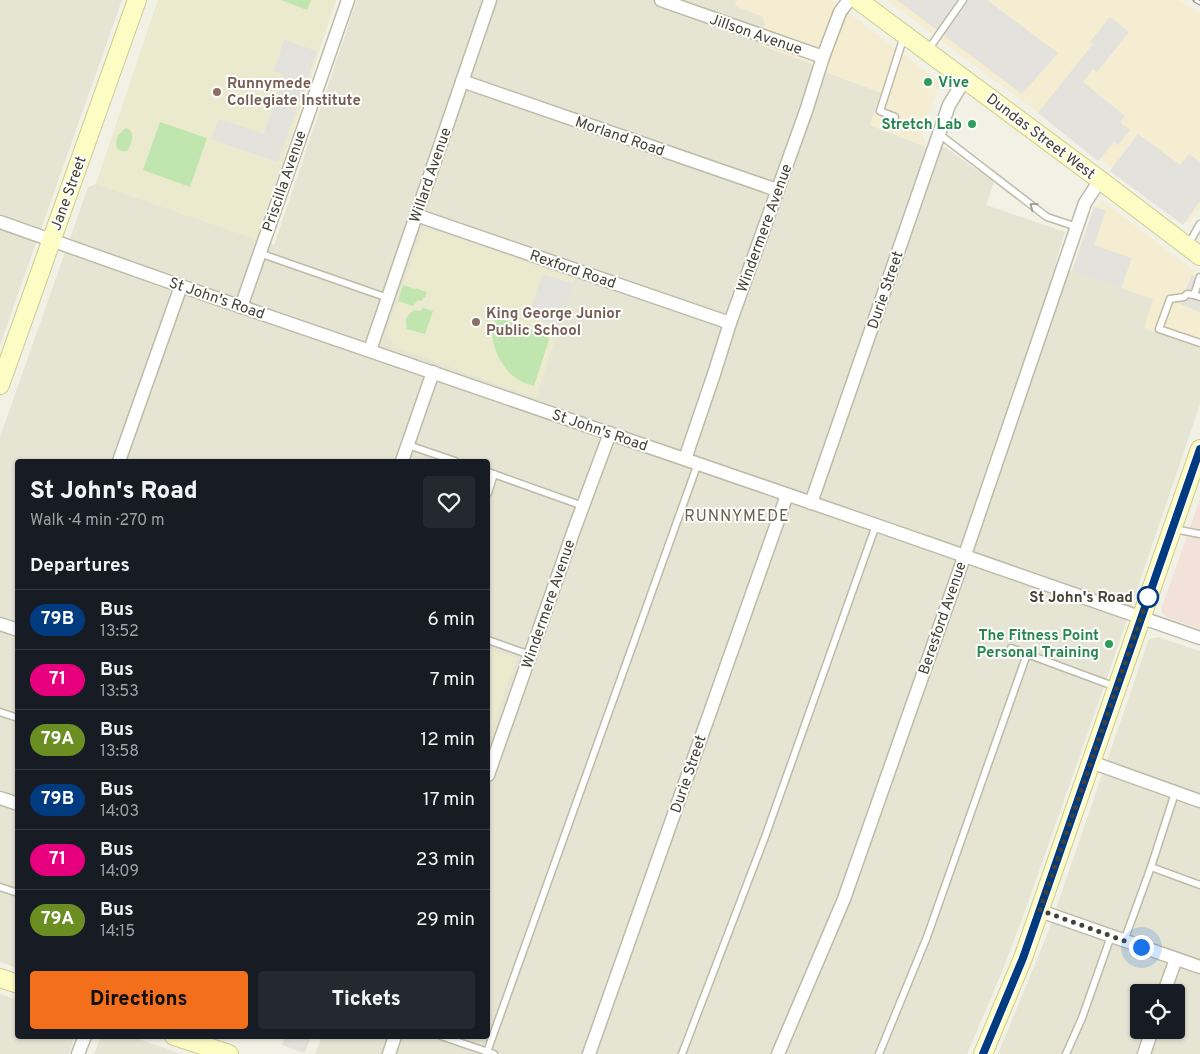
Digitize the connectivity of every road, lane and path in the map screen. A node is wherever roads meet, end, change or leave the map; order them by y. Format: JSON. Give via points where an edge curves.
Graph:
{"nodes":[{"id":1,"x":137,"y":0,"type":"edge"},
{"id":2,"x":348,"y":0,"type":"edge"},
{"id":3,"x":490,"y":0,"type":"edge"},
{"id":4,"x":661,"y":0,"type":"edge"},
{"id":5,"x":849,"y":0,"type":"edge"},
{"id":6,"x":963,"y":0,"type":"edge"},
{"id":7,"x":864,"y":2,"type":"edge"},
{"id":8,"x":905,"y":35,"type":"junction"},
{"id":9,"x":927,"y":51,"type":"junction"},
{"id":10,"x":823,"y":57,"type":"junction"},
{"id":11,"x":965,"y":79,"type":"junction"},
{"id":12,"x":462,"y":81,"type":"junction"},
{"id":13,"x":895,"y":118,"type":"dead end"},
{"id":14,"x":939,"y":134,"type":"junction"},
{"id":15,"x":1100,"y":180,"type":"junction"},
{"id":16,"x":778,"y":190,"type":"junction"},
{"id":17,"x":416,"y":215,"type":"junction"},
{"id":18,"x":0,"y":222,"type":"edge"},
{"id":19,"x":1200,"y":224,"type":"edge"},
{"id":20,"x":1077,"y":227,"type":"junction"},
{"id":21,"x":51,"y":240,"type":"junction"},
{"id":22,"x":1194,"y":252,"type":"edge"},
{"id":23,"x":259,"y":254,"type":"junction"},
{"id":24,"x":1200,"y":276,"type":"edge"},
{"id":25,"x":181,"y":286,"type":"junction"},
{"id":26,"x":1197,"y":296,"type":"edge"},
{"id":27,"x":388,"y":298,"type":"junction"},
{"id":28,"x":242,"y":307,"type":"junction"},
{"id":29,"x":730,"y":323,"type":"junction"},
{"id":30,"x":1200,"y":344,"type":"edge"},
{"id":31,"x":370,"y":350,"type":"junction"},
{"id":32,"x":433,"y":372,"type":"junction"},
{"id":33,"x":0,"y":386,"type":"edge"},
{"id":34,"x":610,"y":433,"type":"junction"},
{"id":35,"x":408,"y":445,"type":"junction"},
{"id":36,"x":1200,"y":449,"type":"edge"},
{"id":37,"x":120,"y":459,"type":"edge"},
{"id":38,"x":403,"y":459,"type":"edge"},
{"id":39,"x":449,"y":459,"type":"edge"},
{"id":40,"x":685,"y":459,"type":"junction"},
{"id":41,"x":698,"y":463,"type":"junction"},
{"id":42,"x":491,"y":473,"type":"edge"},
{"id":43,"x":787,"y":495,"type":"junction"},
{"id":44,"x":811,"y":503,"type":"junction"},
{"id":45,"x":583,"y":506,"type":"junction"},
{"id":46,"x":876,"y":525,"type":"junction"},
{"id":47,"x":1172,"y":529,"type":"junction"},
{"id":48,"x":1200,"y":534,"type":"edge"},
{"id":49,"x":964,"y":556,"type":"junction"},
{"id":50,"x":1141,"y":618,"type":"junction"},
{"id":51,"x":0,"y":624,"type":"edge"},
{"id":52,"x":15,"y":629,"type":"edge"},
{"id":53,"x":1200,"y":638,"type":"edge"},
{"id":54,"x":490,"y":641,"type":"edge"},
{"id":55,"x":1011,"y":648,"type":"dead end"},
{"id":56,"x":1027,"y":654,"type":"junction"},
{"id":57,"x":530,"y":655,"type":"junction"},
{"id":58,"x":1117,"y":688,"type":"junction"},
{"id":59,"x":0,"y":712,"type":"edge"},
{"id":60,"x":15,"y":717,"type":"edge"},
{"id":61,"x":1091,"y":762,"type":"junction"},
{"id":62,"x":490,"y":769,"type":"edge"},
{"id":63,"x":1175,"y":793,"type":"junction"},
{"id":64,"x":0,"y":798,"type":"edge"},
{"id":65,"x":1200,"y":802,"type":"edge"},
{"id":66,"x":15,"y":803,"type":"edge"},
{"id":67,"x":1151,"y":867,"type":"junction"},
{"id":68,"x":1200,"y":885,"type":"edge"},
{"id":69,"x":0,"y":887,"type":"edge"},
{"id":70,"x":15,"y":892,"type":"edge"},
{"id":71,"x":1040,"y":910,"type":"junction"},
{"id":72,"x":1112,"y":936,"type":"junction"},
{"id":73,"x":1124,"y":941,"type":"junction"},
{"id":74,"x":1176,"y":959,"type":"junction"},
{"id":75,"x":1200,"y":967,"type":"edge"},
{"id":76,"x":0,"y":978,"type":"edge"},
{"id":77,"x":15,"y":983,"type":"edge"},
{"id":78,"x":1167,"y":984,"type":"edge"},
{"id":79,"x":84,"y":1039,"type":"edge"},
{"id":80,"x":394,"y":1039,"type":"edge"},
{"id":81,"x":450,"y":1039,"type":"edge"},
{"id":82,"x":1149,"y":1039,"type":"edge"},
{"id":83,"x":196,"y":1040,"type":"edge"},
{"id":84,"x":491,"y":1053,"type":"edge"},
{"id":85,"x":78,"y":1054,"type":"edge"},
{"id":86,"x":229,"y":1054,"type":"edge"},
{"id":87,"x":389,"y":1054,"type":"edge"},
{"id":88,"x":589,"y":1054,"type":"edge"},
{"id":89,"x":682,"y":1054,"type":"edge"},
{"id":90,"x":778,"y":1054,"type":"edge"},
{"id":91,"x":879,"y":1054,"type":"edge"},
{"id":92,"x":983,"y":1054,"type":"edge"},
{"id":93,"x":1066,"y":1054,"type":"edge"},
{"id":94,"x":1144,"y":1054,"type":"edge"}],
"edges":[{"from":1,"to":21,"type":"main road","name":"Jane Street"},
{"from":2,"to":23,"type":"street","name":"Priscilla Avenue"},
{"from":3,"to":12,"type":"street","name":"Willard Avenue"},
{"from":4,"to":10,"type":"street","name":"Jillson Avenue"},
{"from":5,"to":10,"type":"street","name":"Windermere Avenue","via":[[840,12]]},
{"from":6,"to":9,"type":"lane"},
{"from":7,"to":8,"type":"main road","name":"Dundas Street West"},
{"from":8,"to":9,"type":"main road","name":"Dundas Street West"},
{"from":8,"to":13,"type":"lane","via":[[880,111]]},
{"from":9,"to":11,"type":"main road","name":"Dundas Street West"},
{"from":10,"to":16,"type":"street","name":"Windermere Avenue"},
{"from":11,"to":14,"type":"street","name":"Durie Street","via":[[949,105]]},
{"from":11,"to":15,"type":"main road","name":"Dundas Street West"},
{"from":12,"to":16,"type":"street","name":"Morland Road"},
{"from":12,"to":17,"type":"street","name":"Willard Avenue"},
{"from":20,"to":14,"type":"lane","one_way":true,"via":[[1048,217]]},
{"from":14,"to":44,"type":"street","name":"Durie Street"},
{"from":15,"to":20,"type":"street","name":"Beresford Avenue","via":[[1085,203]]},
{"from":15,"to":22,"type":"main road","name":"Dundas Street West"},
{"from":16,"to":29,"type":"street","name":"Windermere Avenue"},
{"from":17,"to":27,"type":"street","name":"Willard Avenue"},
{"from":17,"to":29,"type":"street","name":"Rexford Road"},
{"from":18,"to":21,"type":"street","name":"St John's Road"},
{"from":19,"to":22,"type":"lane"},
{"from":20,"to":49,"type":"street","name":"Beresford Avenue"},
{"from":21,"to":25,"type":"street","name":"St John's Road"},
{"from":21,"to":33,"type":"main road","name":"Jane Street"},
{"from":23,"to":27,"type":"lane"},
{"from":23,"to":28,"type":"street","name":"Priscilla Avenue"},
{"from":24,"to":26,"type":"lane"},
{"from":25,"to":28,"type":"street","name":"St John's Road"},
{"from":25,"to":37,"type":"street"},
{"from":26,"to":30,"type":"lane","via":[[1187,294],[1170,299],[1159,329]]},
{"from":27,"to":31,"type":"street","name":"Willard Avenue"},
{"from":28,"to":31,"type":"street","name":"St John's Road"},
{"from":29,"to":40,"type":"street","name":"Windermere Avenue"},
{"from":31,"to":32,"type":"street","name":"St John's Road"},
{"from":32,"to":34,"type":"street","name":"St John's Road"},
{"from":32,"to":35,"type":"street"},
{"from":34,"to":40,"type":"street","name":"St John's Road"},
{"from":34,"to":45,"type":"street","name":"Windermere Avenue"},
{"from":35,"to":38,"type":"street"},
{"from":35,"to":39,"type":"lane"},
{"from":36,"to":47,"type":"main road"},
{"from":40,"to":41,"type":"street","name":"St John's Road"},
{"from":41,"to":43,"type":"street","name":"St John's Road"},
{"from":41,"to":84,"type":"lane"},
{"from":42,"to":45,"type":"lane"},
{"from":43,"to":44,"type":"street","name":"St John's Road"},
{"from":43,"to":88,"type":"street","name":"Durie Street"},
{"from":44,"to":46,"type":"street","name":"St John's Road"},
{"from":45,"to":57,"type":"street","name":"Windermere Avenue"},
{"from":46,"to":49,"type":"street","name":"St John's Road"},
{"from":46,"to":89,"type":"lane","via":[[765,837]]},
{"from":47,"to":48,"type":"lane"},
{"from":47,"to":50,"type":"main road"},
{"from":49,"to":50,"type":"street","name":"St John's Road"},
{"from":49,"to":90,"type":"street","name":"Beresford Avenue","via":[[844,899]]},
{"from":50,"to":53,"type":"street","name":"St John's Road"},
{"from":50,"to":58,"type":"main road"},
{"from":51,"to":52,"type":"street"},
{"from":54,"to":57,"type":"lane"},
{"from":55,"to":56,"type":"lane"},
{"from":56,"to":58,"type":"lane"},
{"from":56,"to":91,"type":"lane","via":[[927,938]]},
{"from":57,"to":62,"type":"street","name":"Windermere Avenue"},
{"from":58,"to":61,"type":"main road"},
{"from":59,"to":60,"type":"lane"},
{"from":61,"to":63,"type":"street"},
{"from":61,"to":71,"type":"main road"},
{"from":63,"to":65,"type":"street"},
{"from":63,"to":67,"type":"lane"},
{"from":64,"to":66,"type":"street"},
{"from":67,"to":68,"type":"lane"},
{"from":67,"to":73,"type":"lane"},
{"from":69,"to":70,"type":"lane"},
{"from":71,"to":72,"type":"street"},
{"from":71,"to":92,"type":"main road"},
{"from":72,"to":73,"type":"street"},
{"from":72,"to":93,"type":"lane"},
{"from":73,"to":74,"type":"street"},
{"from":74,"to":75,"type":"street"},
{"from":74,"to":78,"type":"street"},
{"from":76,"to":77,"type":"main road"},
{"from":79,"to":85,"type":"street"},
{"from":80,"to":87,"type":"street"},
{"from":81,"to":84,"type":"lane"},
{"from":82,"to":94,"type":"street"},
{"from":83,"to":86,"type":"main road"}]}
